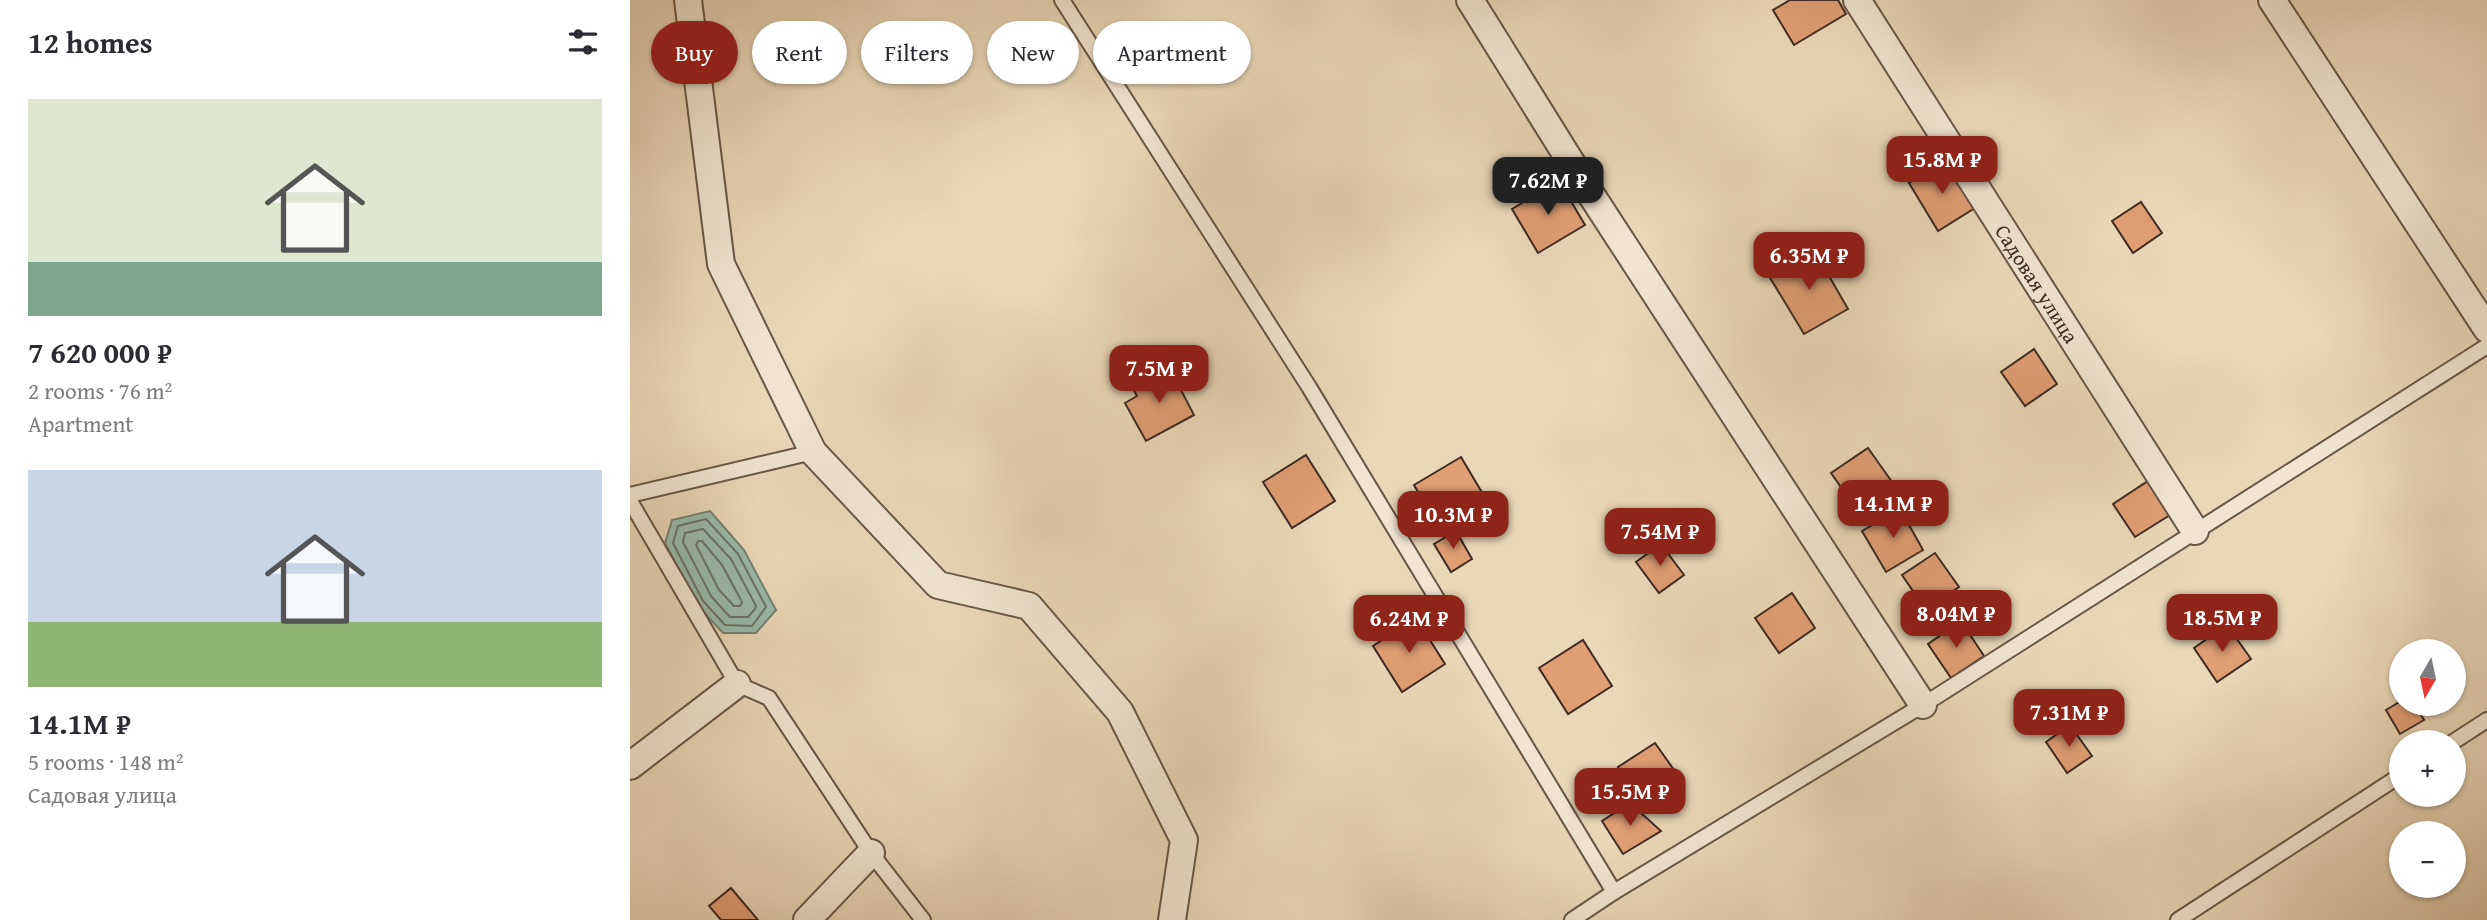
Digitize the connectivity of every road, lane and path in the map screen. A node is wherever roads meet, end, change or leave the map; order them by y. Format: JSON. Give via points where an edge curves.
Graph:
{"nodes":[{"id":1,"x":688,"y":0,"type":"edge"},
{"id":2,"x":1062,"y":0,"type":"edge"},
{"id":3,"x":1469,"y":0,"type":"edge"},
{"id":4,"x":1857,"y":0,"type":"edge"},
{"id":5,"x":2272,"y":0,"type":"edge"},
{"id":6,"x":2487,"y":330,"type":"edge"},
{"id":7,"x":2487,"y":346,"type":"edge"},
{"id":8,"x":813,"y":452,"type":"junction"},
{"id":9,"x":630,"y":495,"type":"edge"},
{"id":10,"x":630,"y":501,"type":"edge"},
{"id":11,"x":2195,"y":531,"type":"junction"},
{"id":12,"x":737,"y":684,"type":"junction"},
{"id":13,"x":1923,"y":705,"type":"junction"},
{"id":14,"x":2487,"y":720,"type":"edge"},
{"id":15,"x":2466,"y":733,"type":"edge"},
{"id":16,"x":630,"y":766,"type":"edge"},
{"id":17,"x":2389,"y":783,"type":"edge"},
{"id":18,"x":871,"y":853,"type":"junction"},
{"id":19,"x":1614,"y":892,"type":"junction"},
{"id":20,"x":807,"y":920,"type":"edge"},
{"id":21,"x":923,"y":920,"type":"edge"},
{"id":22,"x":1172,"y":920,"type":"edge"},
{"id":23,"x":1572,"y":920,"type":"edge"},
{"id":24,"x":2178,"y":920,"type":"edge"}],
"edges":[{"from":1,"to":8,"type":"street","via":[[721,264]]},
{"from":2,"to":19,"type":"lane","via":[[1309,387]]},
{"from":3,"to":13,"type":"street","via":[[1591,196]]},
{"from":4,"to":11,"type":"street","name":"Садовая улица"},
{"from":5,"to":6,"type":"street"},
{"from":7,"to":11,"type":"lane"},
{"from":8,"to":9,"type":"lane"},
{"from":8,"to":22,"type":"street","via":[[938,584],[1029,606],[1120,712],[1184,841]]},
{"from":10,"to":12,"type":"lane"},
{"from":11,"to":13,"type":"lane"},
{"from":12,"to":16,"type":"street"},
{"from":12,"to":18,"type":"lane","via":[[769,698]]},
{"from":13,"to":19,"type":"lane"},
{"from":14,"to":15,"type":"lane"},
{"from":17,"to":24,"type":"lane"},
{"from":18,"to":20,"type":"street"},
{"from":18,"to":21,"type":"lane"},
{"from":19,"to":23,"type":"lane"}]}
